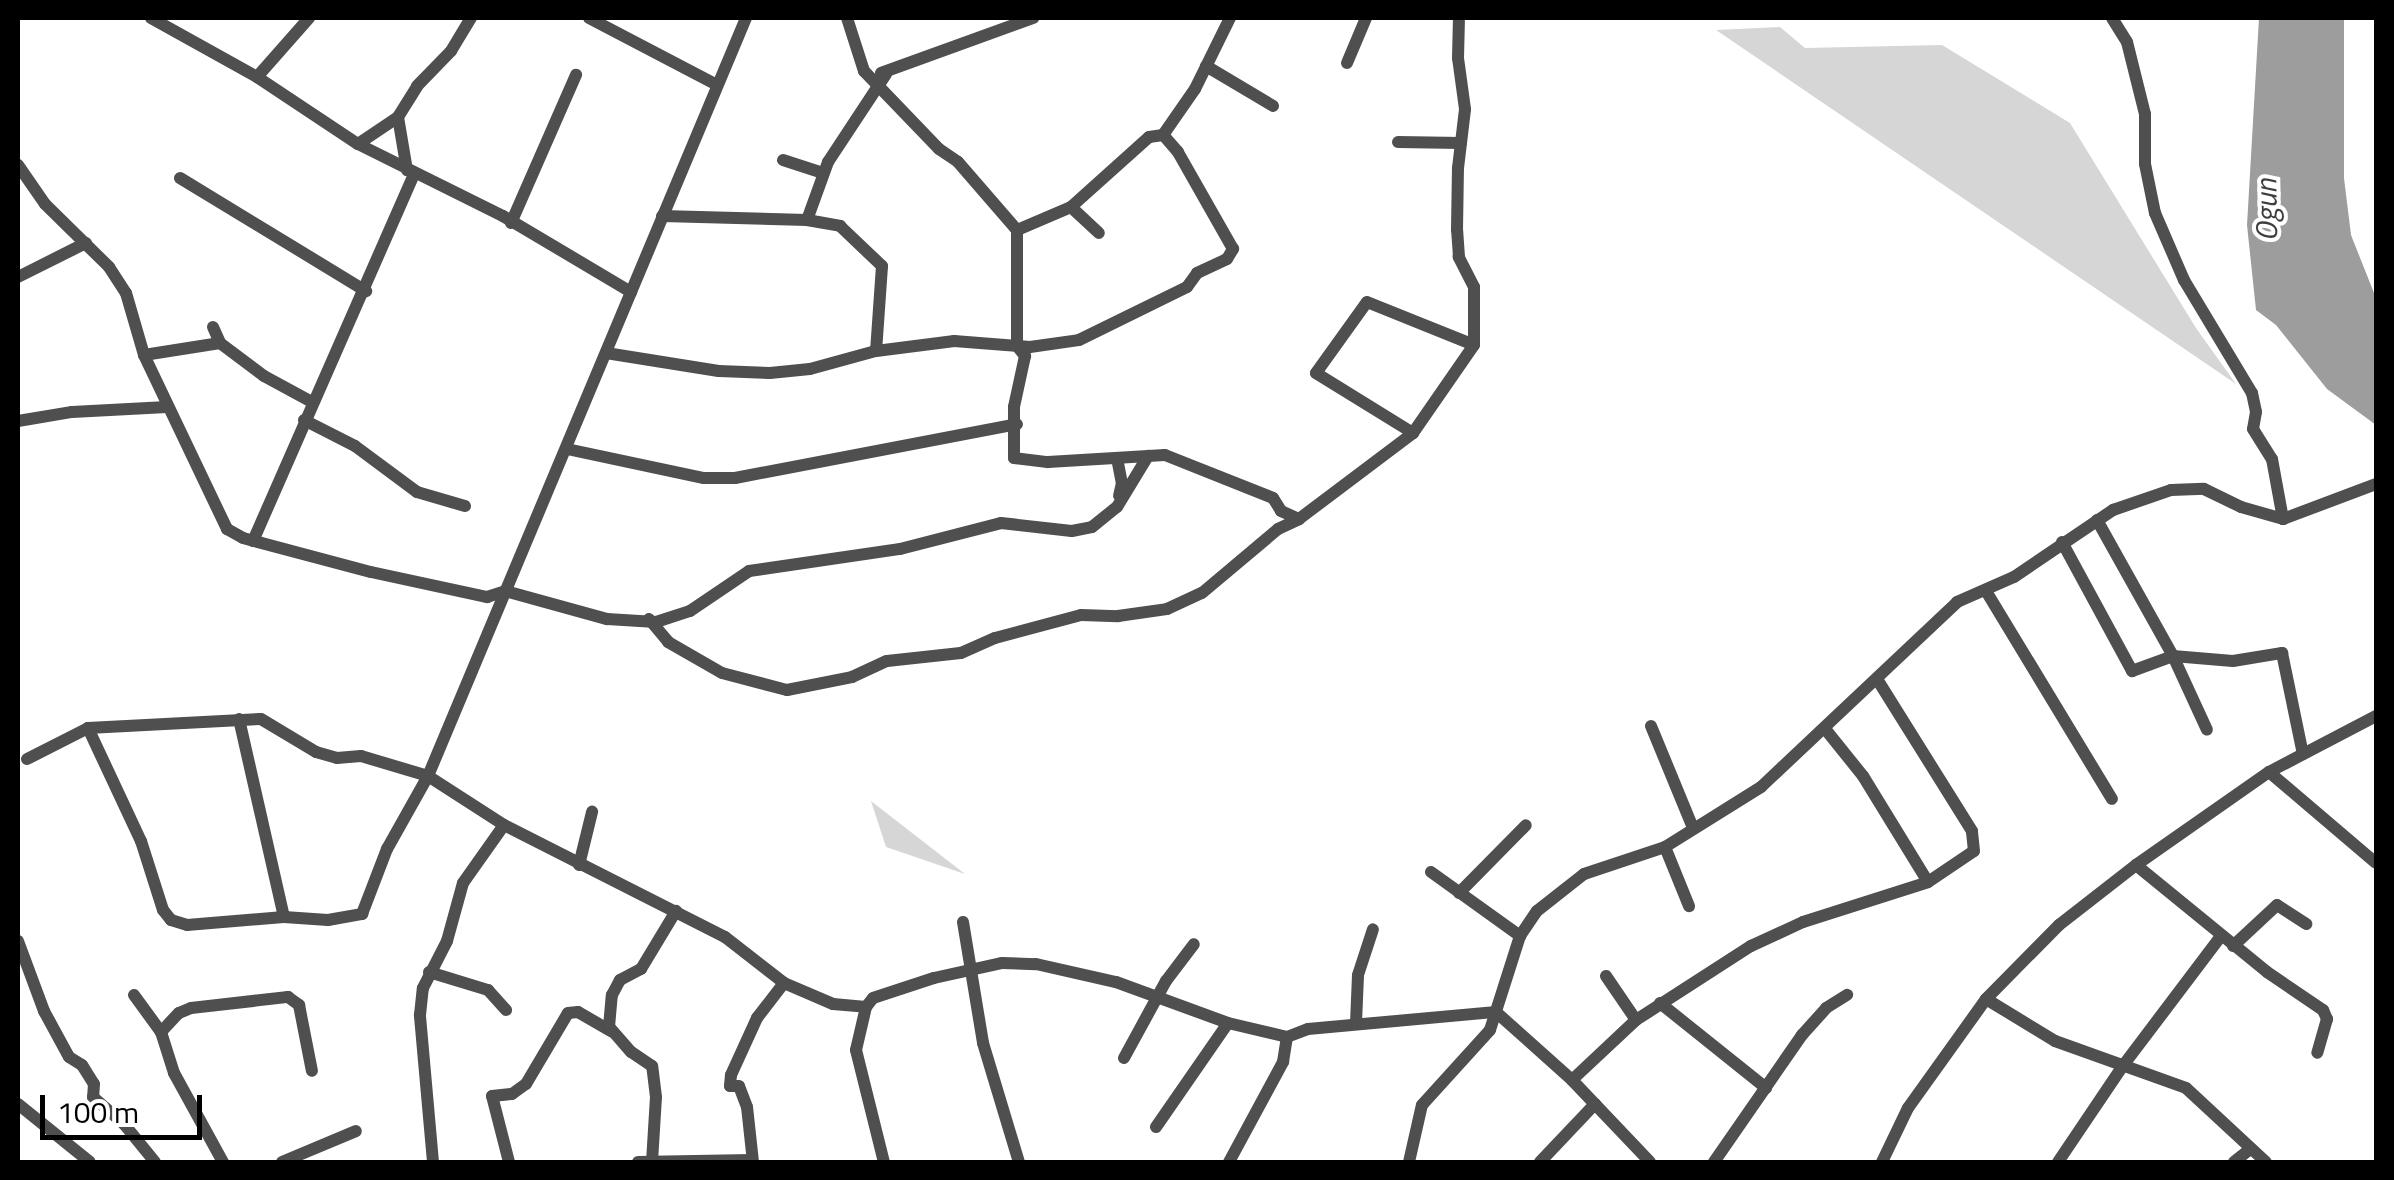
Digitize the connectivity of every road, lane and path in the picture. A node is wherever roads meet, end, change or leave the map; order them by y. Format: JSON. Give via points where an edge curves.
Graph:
{"nodes":[{"id":1,"x":151,"y":18,"type":"edge"},
{"id":2,"x":309,"y":18,"type":"edge"},
{"id":3,"x":471,"y":18,"type":"edge"},
{"id":4,"x":589,"y":18,"type":"edge"},
{"id":5,"x":746,"y":18,"type":"edge"},
{"id":6,"x":847,"y":18,"type":"edge"},
{"id":7,"x":1033,"y":18,"type":"edge"},
{"id":8,"x":1230,"y":18,"type":"edge"},
{"id":9,"x":1366,"y":18,"type":"edge"},
{"id":10,"x":1460,"y":18,"type":"edge"},
{"id":11,"x":2112,"y":18,"type":"edge"},
{"id":12,"x":1347,"y":63,"type":"dead end"},
{"id":13,"x":1206,"y":66,"type":"junction"},
{"id":14,"x":864,"y":71,"type":"junction"},
{"id":15,"x":886,"y":74,"type":"junction"},
{"id":16,"x":576,"y":75,"type":"dead end"},
{"id":17,"x":257,"y":77,"type":"junction"},
{"id":18,"x":876,"y":85,"type":"junction"},
{"id":19,"x":718,"y":86,"type":"junction"},
{"id":20,"x":1273,"y":106,"type":"dead end"},
{"id":21,"x":398,"y":117,"type":"junction"},
{"id":22,"x":1163,"y":136,"type":"junction"},
{"id":23,"x":1398,"y":142,"type":"dead end"},
{"id":24,"x":1461,"y":143,"type":"junction"},
{"id":25,"x":358,"y":144,"type":"junction"},
{"id":26,"x":783,"y":160,"type":"dead end"},
{"id":27,"x":18,"y":165,"type":"edge"},
{"id":28,"x":411,"y":172,"type":"junction"},
{"id":29,"x":823,"y":173,"type":"junction"},
{"id":30,"x":180,"y":178,"type":"dead end"},
{"id":31,"x":1071,"y":208,"type":"junction"},
{"id":32,"x":662,"y":216,"type":"junction"},
{"id":33,"x":807,"y":220,"type":"junction"},
{"id":34,"x":511,"y":223,"type":"junction"},
{"id":35,"x":1017,"y":230,"type":"junction"},
{"id":36,"x":1099,"y":233,"type":"dead end"},
{"id":37,"x":86,"y":243,"type":"junction"},
{"id":38,"x":18,"y":277,"type":"edge"},
{"id":39,"x":366,"y":291,"type":"junction"},
{"id":40,"x":631,"y":292,"type":"junction"},
{"id":41,"x":213,"y":327,"type":"dead end"},
{"id":42,"x":220,"y":343,"type":"junction"},
{"id":43,"x":1474,"y":345,"type":"junction"},
{"id":44,"x":1017,"y":346,"type":"junction"},
{"id":45,"x":876,"y":351,"type":"junction"},
{"id":46,"x":606,"y":353,"type":"junction"},
{"id":47,"x":144,"y":354,"type":"junction"},
{"id":48,"x":312,"y":402,"type":"junction"},
{"id":49,"x":167,"y":407,"type":"junction"},
{"id":50,"x":304,"y":420,"type":"junction"},
{"id":51,"x":18,"y":422,"type":"edge"},
{"id":52,"x":1016,"y":424,"type":"junction"},
{"id":53,"x":1413,"y":434,"type":"junction"},
{"id":54,"x":566,"y":450,"type":"junction"},
{"id":55,"x":1148,"y":456,"type":"junction"},
{"id":56,"x":1118,"y":458,"type":"junction"},
{"id":57,"x":2376,"y":484,"type":"edge"},
{"id":58,"x":465,"y":506,"type":"dead end"},
{"id":59,"x":1116,"y":508,"type":"junction"},
{"id":60,"x":2282,"y":518,"type":"junction"},
{"id":61,"x":1300,"y":520,"type":"junction"},
{"id":62,"x":2097,"y":520,"type":"junction"},
{"id":63,"x":253,"y":541,"type":"junction"},
{"id":64,"x":2062,"y":542,"type":"junction"},
{"id":65,"x":504,"y":591,"type":"junction"},
{"id":66,"x":1986,"y":591,"type":"junction"},
{"id":67,"x":649,"y":619,"type":"junction"},
{"id":68,"x":2174,"y":656,"type":"junction"},
{"id":69,"x":1877,"y":679,"type":"junction"},
{"id":70,"x":2376,"y":716,"type":"edge"},
{"id":71,"x":239,"y":719,"type":"junction"},
{"id":72,"x":1650,"y":726,"type":"dead end"},
{"id":73,"x":88,"y":728,"type":"junction"},
{"id":74,"x":1826,"y":730,"type":"junction"},
{"id":75,"x":2206,"y":730,"type":"dead end"},
{"id":76,"x":2303,"y":754,"type":"junction"},
{"id":77,"x":27,"y":759,"type":"dead end"},
{"id":78,"x":2269,"y":772,"type":"junction"},
{"id":79,"x":428,"y":776,"type":"junction"},
{"id":80,"x":2112,"y":799,"type":"dead end"},
{"id":81,"x":592,"y":812,"type":"dead end"},
{"id":82,"x":504,"y":825,"type":"junction"},
{"id":83,"x":1526,"y":825,"type":"dead end"},
{"id":84,"x":1693,"y":828,"type":"junction"},
{"id":85,"x":1665,"y":847,"type":"junction"},
{"id":86,"x":2376,"y":863,"type":"edge"},
{"id":87,"x":2136,"y":864,"type":"junction"},
{"id":88,"x":579,"y":866,"type":"junction"},
{"id":89,"x":1431,"y":872,"type":"dead end"},
{"id":90,"x":1928,"y":882,"type":"junction"},
{"id":91,"x":1459,"y":892,"type":"junction"},
{"id":92,"x":1689,"y":906,"type":"dead end"},
{"id":93,"x":676,"y":911,"type":"junction"},
{"id":94,"x":284,"y":918,"type":"junction"},
{"id":95,"x":963,"y":922,"type":"dead end"},
{"id":96,"x":2306,"y":924,"type":"dead end"},
{"id":97,"x":1373,"y":929,"type":"dead end"},
{"id":98,"x":1520,"y":936,"type":"junction"},
{"id":99,"x":2221,"y":936,"type":"junction"},
{"id":100,"x":18,"y":941,"type":"edge"},
{"id":101,"x":1194,"y":944,"type":"dead end"},
{"id":102,"x":2233,"y":946,"type":"junction"},
{"id":103,"x":971,"y":967,"type":"junction"},
{"id":104,"x":429,"y":972,"type":"junction"},
{"id":105,"x":1606,"y":976,"type":"dead end"},
{"id":106,"x":784,"y":984,"type":"junction"},
{"id":107,"x":134,"y":995,"type":"dead end"},
{"id":108,"x":1847,"y":995,"type":"dead end"},
{"id":109,"x":1157,"y":997,"type":"junction"},
{"id":110,"x":1986,"y":999,"type":"junction"},
{"id":111,"x":1660,"y":1003,"type":"junction"},
{"id":112,"x":866,"y":1006,"type":"junction"},
{"id":113,"x":506,"y":1010,"type":"dead end"},
{"id":114,"x":1496,"y":1012,"type":"junction"},
{"id":115,"x":1636,"y":1020,"type":"junction"},
{"id":116,"x":1228,"y":1023,"type":"junction"},
{"id":117,"x":1356,"y":1023,"type":"junction"},
{"id":118,"x":161,"y":1032,"type":"junction"},
{"id":119,"x":618,"y":1036,"type":"junction"},
{"id":120,"x":1287,"y":1037,"type":"junction"},
{"id":121,"x":2317,"y":1053,"type":"dead end"},
{"id":122,"x":1124,"y":1058,"type":"dead end"},
{"id":123,"x":2122,"y":1067,"type":"junction"},
{"id":124,"x":312,"y":1071,"type":"dead end"},
{"id":125,"x":1572,"y":1080,"type":"junction"},
{"id":126,"x":1766,"y":1088,"type":"junction"},
{"id":127,"x":18,"y":1104,"type":"edge"},
{"id":128,"x":1595,"y":1104,"type":"junction"},
{"id":129,"x":1156,"y":1127,"type":"dead end"},
{"id":130,"x":356,"y":1131,"type":"dead end"},
{"id":131,"x":2249,"y":1150,"type":"junction"},
{"id":132,"x":753,"y":1161,"type":"edge"},
{"id":133,"x":90,"y":1162,"type":"edge"},
{"id":134,"x":155,"y":1162,"type":"edge"},
{"id":135,"x":223,"y":1162,"type":"edge"},
{"id":136,"x":282,"y":1162,"type":"edge"},
{"id":137,"x":433,"y":1162,"type":"edge"},
{"id":138,"x":509,"y":1162,"type":"edge"},
{"id":139,"x":638,"y":1162,"type":"edge"},
{"id":140,"x":652,"y":1162,"type":"edge"},
{"id":141,"x":884,"y":1162,"type":"edge"},
{"id":142,"x":1018,"y":1162,"type":"edge"},
{"id":143,"x":1229,"y":1162,"type":"edge"},
{"id":144,"x":1409,"y":1162,"type":"edge"},
{"id":145,"x":1540,"y":1162,"type":"edge"},
{"id":146,"x":1650,"y":1162,"type":"edge"},
{"id":147,"x":1714,"y":1162,"type":"edge"},
{"id":148,"x":1882,"y":1162,"type":"edge"},
{"id":149,"x":2058,"y":1162,"type":"edge"},
{"id":150,"x":2234,"y":1162,"type":"edge"},
{"id":151,"x":2266,"y":1162,"type":"edge"}],
"edges":[{"from":1,"to":17,"type":"street"},
{"from":2,"to":17,"type":"street"},
{"from":3,"to":21,"type":"street"},
{"from":4,"to":19,"type":"street"},
{"from":5,"to":19,"type":"street"},
{"from":6,"to":14,"type":"street"},
{"from":7,"to":15,"type":"street"},
{"from":8,"to":13,"type":"street"},
{"from":9,"to":12,"type":"street"},
{"from":10,"to":24,"type":"street"},
{"from":11,"to":60,"type":"street","via":[[2127,42],[2145,114],[2145,164],[2155,213],[2184,280],[2252,393],[2253,429],[2272,459]]},
{"from":13,"to":20,"type":"street"},
{"from":13,"to":22,"type":"street"},
{"from":14,"to":15,"type":"street"},
{"from":14,"to":18,"type":"street"},
{"from":15,"to":18,"type":"street"},
{"from":16,"to":34,"type":"street"},
{"from":17,"to":25,"type":"street"},
{"from":18,"to":29,"type":"street"},
{"from":18,"to":35,"type":"street","via":[[958,162]]},
{"from":19,"to":32,"type":"street"},
{"from":21,"to":25,"type":"street"},
{"from":21,"to":28,"type":"street"},
{"from":22,"to":31,"type":"street","via":[[1149,138]]},
{"from":22,"to":44,"type":"street","via":[[1233,249],[1182,290],[1094,333]]},
{"from":23,"to":24,"type":"street"},
{"from":24,"to":43,"type":"street","via":[[1458,244],[1474,287]]},
{"from":25,"to":28,"type":"street"},
{"from":26,"to":29,"type":"street"},
{"from":27,"to":37,"type":"street","via":[[45,204]]},
{"from":28,"to":34,"type":"street"},
{"from":28,"to":39,"type":"street"},
{"from":29,"to":33,"type":"street"},
{"from":30,"to":39,"type":"street"},
{"from":31,"to":35,"type":"street"},
{"from":31,"to":36,"type":"street"},
{"from":32,"to":33,"type":"street"},
{"from":32,"to":40,"type":"street"},
{"from":33,"to":45,"type":"street","via":[[840,226],[882,266]]},
{"from":34,"to":40,"type":"street"},
{"from":35,"to":44,"type":"street"},
{"from":37,"to":38,"type":"street"},
{"from":37,"to":47,"type":"street","via":[[126,293]]},
{"from":39,"to":48,"type":"street"},
{"from":40,"to":46,"type":"street"},
{"from":41,"to":42,"type":"street"},
{"from":42,"to":47,"type":"street"},
{"from":42,"to":48,"type":"street"},
{"from":43,"to":53,"type":"street"},
{"from":43,"to":53,"type":"street","via":[[1367,302],[1316,373]]},
{"from":44,"to":45,"type":"street","via":[[954,341]]},
{"from":44,"to":52,"type":"street","via":[[1025,356]]},
{"from":45,"to":46,"type":"street","via":[[810,370],[770,373]]},
{"from":46,"to":54,"type":"street"},
{"from":47,"to":49,"type":"street"},
{"from":48,"to":50,"type":"street"},
{"from":49,"to":51,"type":"street"},
{"from":49,"to":63,"type":"street","via":[[227,529]]},
{"from":50,"to":58,"type":"street","via":[[355,446],[417,492]]},
{"from":50,"to":63,"type":"street"},
{"from":52,"to":54,"type":"street","via":[[735,478],[704,478]]},
{"from":52,"to":56,"type":"street","via":[[1018,461]]},
{"from":53,"to":61,"type":"street"},
{"from":54,"to":65,"type":"street"},
{"from":55,"to":56,"type":"street"},
{"from":55,"to":59,"type":"street"},
{"from":55,"to":61,"type":"street","via":[[1169,456],[1274,498],[1281,512]]},
{"from":56,"to":59,"type":"street"},
{"from":57,"to":60,"type":"street"},
{"from":59,"to":67,"type":"street","via":[[1092,527],[1072,531],[1001,522],[900,549],[749,570],[690,611]]},
{"from":60,"to":62,"type":"street","via":[[2197,488],[2171,490]]},
{"from":61,"to":67,"type":"street","via":[[1278,528],[1202,592],[1166,609],[1082,615],[961,653],[887,661],[788,690],[722,673],[668,642]]},
{"from":62,"to":64,"type":"street"},
{"from":62,"to":68,"type":"street"},
{"from":63,"to":65,"type":"street","via":[[420,585],[487,597]]},
{"from":64,"to":66,"type":"street"},
{"from":64,"to":68,"type":"street","via":[[2132,671]]},
{"from":65,"to":67,"type":"street","via":[[607,619]]},
{"from":65,"to":79,"type":"street"},
{"from":66,"to":69,"type":"street","via":[[1958,602]]},
{"from":66,"to":80,"type":"street"},
{"from":68,"to":75,"type":"street"},
{"from":68,"to":76,"type":"street","via":[[2233,662],[2282,654]]},
{"from":69,"to":74,"type":"street"},
{"from":69,"to":90,"type":"street","via":[[1976,838],[1974,850]]},
{"from":70,"to":76,"type":"street"},
{"from":71,"to":73,"type":"street"},
{"from":71,"to":79,"type":"street","via":[[261,719],[316,752],[361,756]]},
{"from":71,"to":94,"type":"street"},
{"from":72,"to":84,"type":"street"},
{"from":73,"to":77,"type":"street"},
{"from":73,"to":94,"type":"street","via":[[171,920],[186,925]]},
{"from":74,"to":84,"type":"street","via":[[1761,787]]},
{"from":74,"to":90,"type":"street","via":[[1863,776]]},
{"from":76,"to":78,"type":"street"},
{"from":78,"to":86,"type":"street"},
{"from":78,"to":87,"type":"street"},
{"from":79,"to":82,"type":"street"},
{"from":79,"to":94,"type":"street","via":[[358,917]]},
{"from":81,"to":88,"type":"street"},
{"from":82,"to":88,"type":"street"},
{"from":82,"to":104,"type":"street","via":[[463,883],[448,941]]},
{"from":83,"to":91,"type":"street"},
{"from":84,"to":85,"type":"street"},
{"from":85,"to":92,"type":"street"},
{"from":85,"to":98,"type":"street","via":[[1584,874],[1537,911]]},
{"from":87,"to":99,"type":"street"},
{"from":87,"to":110,"type":"street","via":[[2059,925]]},
{"from":88,"to":93,"type":"street"},
{"from":89,"to":91,"type":"street"},
{"from":90,"to":111,"type":"street","via":[[1803,922]]},
{"from":91,"to":98,"type":"street"},
{"from":93,"to":106,"type":"street","via":[[725,937]]},
{"from":93,"to":119,"type":"street","via":[[636,976],[614,986],[609,1027]]},
{"from":95,"to":103,"type":"street"},
{"from":96,"to":102,"type":"street","via":[[2277,906]]},
{"from":97,"to":117,"type":"street","via":[[1358,975]]},
{"from":98,"to":114,"type":"street"},
{"from":99,"to":102,"type":"street"},
{"from":99,"to":123,"type":"street"},
{"from":100,"to":134,"type":"street","via":[[44,1011],[68,1056],[94,1084],[93,1097]]},
{"from":101,"to":109,"type":"street"},
{"from":102,"to":121,"type":"street","via":[[2323,1010],[2327,1018]]},
{"from":103,"to":109,"type":"street","via":[[1036,964]]},
{"from":103,"to":112,"type":"street","via":[[873,998]]},
{"from":103,"to":142,"type":"street","via":[[983,1043]]},
{"from":104,"to":113,"type":"street","via":[[488,990]]},
{"from":104,"to":137,"type":"street","via":[[420,1016]]},
{"from":105,"to":115,"type":"street"},
{"from":106,"to":112,"type":"street","via":[[824,1002]]},
{"from":106,"to":132,"type":"street","via":[[756,1018],[731,1075],[730,1086],[738,1086],[747,1107]]},
{"from":107,"to":118,"type":"street"},
{"from":108,"to":126,"type":"street","via":[[1815,1019]]},
{"from":109,"to":116,"type":"street"},
{"from":109,"to":122,"type":"street"},
{"from":110,"to":123,"type":"street","via":[[2054,1040]]},
{"from":110,"to":148,"type":"street","via":[[1908,1108]]},
{"from":111,"to":115,"type":"street"},
{"from":111,"to":126,"type":"street"},
{"from":112,"to":141,"type":"street","via":[[856,1050]]},
{"from":114,"to":117,"type":"street"},
{"from":114,"to":125,"type":"street"},
{"from":114,"to":144,"type":"street","via":[[1490,1030],[1426,1098]]},
{"from":115,"to":125,"type":"street"},
{"from":116,"to":120,"type":"street"},
{"from":116,"to":129,"type":"street"},
{"from":117,"to":120,"type":"street"},
{"from":118,"to":124,"type":"street","via":[[191,1008],[288,997],[300,1005]]},
{"from":118,"to":135,"type":"street","via":[[174,1073]]},
{"from":119,"to":138,"type":"street","via":[[578,1012],[568,1013],[526,1084],[492,1096]]},
{"from":119,"to":140,"type":"street","via":[[652,1066]]},
{"from":120,"to":143,"type":"street","via":[[1282,1062]]},
{"from":123,"to":131,"type":"street","via":[[2186,1088]]},
{"from":123,"to":149,"type":"street"},
{"from":125,"to":128,"type":"street"},
{"from":126,"to":147,"type":"street"},
{"from":127,"to":133,"type":"street"},
{"from":128,"to":145,"type":"street"},
{"from":128,"to":146,"type":"street"},
{"from":130,"to":136,"type":"street"},
{"from":131,"to":150,"type":"street"},
{"from":131,"to":151,"type":"street"},
{"from":132,"to":140,"type":"street"},
{"from":139,"to":140,"type":"street"}]}
